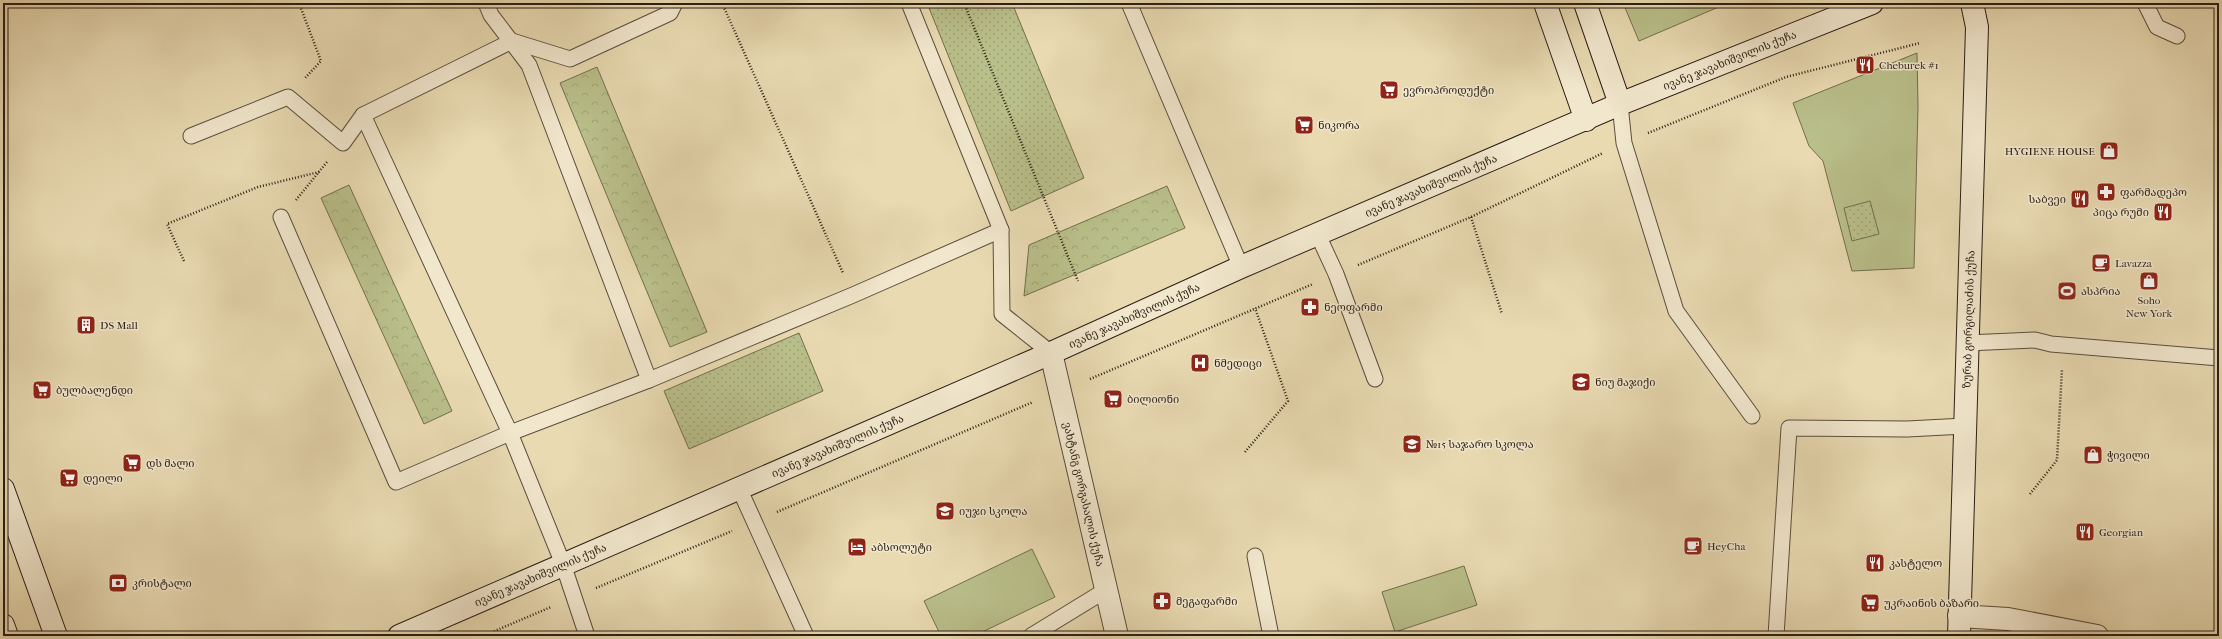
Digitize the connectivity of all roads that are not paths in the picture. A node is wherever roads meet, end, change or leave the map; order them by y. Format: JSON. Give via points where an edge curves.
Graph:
{"nodes":[{"id":1,"x":486,"y":3,"type":"edge"},
{"id":2,"x":675,"y":3,"type":"edge"},
{"id":3,"x":909,"y":3,"type":"edge"},
{"id":4,"x":1129,"y":3,"type":"edge"},
{"id":5,"x":1545,"y":3,"type":"edge"},
{"id":6,"x":1585,"y":3,"type":"edge"},
{"id":7,"x":1872,"y":3,"type":"edge"},
{"id":8,"x":1972,"y":3,"type":"edge"},
{"id":9,"x":2145,"y":3,"type":"edge"},
{"id":10,"x":2177,"y":36,"type":"dead end"},
{"id":11,"x":512,"y":41,"type":"junction"},
{"id":12,"x":1620,"y":104,"type":"junction"},
{"id":13,"x":363,"y":115,"type":"junction"},
{"id":14,"x":1586,"y":120,"type":"junction"},
{"id":15,"x":191,"y":136,"type":"dead end"},
{"id":16,"x":281,"y":217,"type":"road end"},
{"id":17,"x":1000,"y":230,"type":"junction"},
{"id":18,"x":1318,"y":235,"type":"junction"},
{"id":19,"x":1241,"y":267,"type":"junction"},
{"id":20,"x":1967,"y":343,"type":"junction"},
{"id":21,"x":1051,"y":353,"type":"junction"},
{"id":22,"x":2219,"y":358,"type":"edge"},
{"id":23,"x":1375,"y":379,"type":"dead end"},
{"id":24,"x":649,"y":380,"type":"junction"},
{"id":25,"x":1752,"y":416,"type":"dead end"},
{"id":26,"x":1965,"y":426,"type":"junction"},
{"id":27,"x":510,"y":433,"type":"junction"},
{"id":28,"x":739,"y":488,"type":"junction"},
{"id":29,"x":3,"y":489,"type":"edge"},
{"id":30,"x":1255,"y":556,"type":"dead end"},
{"id":31,"x":563,"y":564,"type":"junction"},
{"id":32,"x":1106,"y":590,"type":"junction"},
{"id":33,"x":3,"y":625,"type":"edge"},
{"id":34,"x":1959,"y":626,"type":"edge"},
{"id":35,"x":7,"y":636,"type":"edge"},
{"id":36,"x":56,"y":636,"type":"edge"},
{"id":37,"x":399,"y":636,"type":"edge"},
{"id":38,"x":587,"y":636,"type":"edge"},
{"id":39,"x":806,"y":636,"type":"edge"},
{"id":40,"x":1031,"y":636,"type":"edge"},
{"id":41,"x":1117,"y":636,"type":"edge"},
{"id":42,"x":1271,"y":636,"type":"edge"},
{"id":43,"x":1776,"y":636,"type":"edge"},
{"id":44,"x":2097,"y":636,"type":"edge"}],
"edges":[{"from":1,"to":11,"type":"lane","via":[[491,15]]},
{"from":2,"to":11,"type":"lane","via":[[670,12],[570,59]]},
{"from":3,"to":17,"type":"lane"},
{"from":4,"to":19,"type":"lane"},
{"from":5,"to":14,"type":"street"},
{"from":6,"to":12,"type":"street"},
{"from":7,"to":12,"type":"street","name":"ივანე ჯავახიშვილის ქუჩა"},
{"from":8,"to":20,"type":"street","name":"ზურაბ გორგილაძის ქუჩა","via":[[1977,27]]},
{"from":9,"to":10,"type":"lane","via":[[2156,27]]},
{"from":11,"to":13,"type":"lane"},
{"from":11,"to":24,"type":"lane","via":[[529,65]]},
{"from":12,"to":14,"type":"street","name":"ივანე ჯავახიშვილის ქუჩა"},
{"from":12,"to":25,"type":"lane","via":[[1624,143],[1676,311]]},
{"from":13,"to":15,"type":"lane","via":[[343,143],[288,97]]},
{"from":13,"to":27,"type":"lane"},
{"from":14,"to":18,"type":"street","name":"ივანე ჯავახიშვილის ქუჩა"},
{"from":16,"to":27,"type":"lane","via":[[396,482]]},
{"from":17,"to":21,"type":"lane","via":[[1002,314]]},
{"from":17,"to":24,"type":"lane","via":[[854,295]]},
{"from":18,"to":19,"type":"street","name":"ივანე ჯავახიშვილის ქუჩა"},
{"from":18,"to":23,"type":"lane","via":[[1336,274]]},
{"from":19,"to":21,"type":"street","name":"ივანე ჯავახიშვილის ქუჩა"},
{"from":20,"to":22,"type":"lane","via":[[2035,340],[2052,344]]},
{"from":20,"to":26,"type":"street","name":"ზურაბ გორგილაძის ქუჩა"},
{"from":21,"to":28,"type":"street","name":"ივანე ჯავახიშვილის ქუჩა"},
{"from":21,"to":32,"type":"street","name":"ვახტანგ გორგასალის ქუჩა"},
{"from":24,"to":27,"type":"lane"},
{"from":26,"to":34,"type":"street","name":"ზურაბ გორგილაძის ქუჩა"},
{"from":26,"to":43,"type":"lane","via":[[1907,429],[1790,428]]},
{"from":27,"to":31,"type":"lane"},
{"from":28,"to":31,"type":"street","name":"ივანე ჯავახიშვილის ქუჩა"},
{"from":28,"to":39,"type":"lane"},
{"from":29,"to":36,"type":"street"},
{"from":30,"to":42,"type":"lane"},
{"from":31,"to":37,"type":"street","name":"ივანე ჯავახიშვილის ქუჩა"},
{"from":31,"to":38,"type":"lane"},
{"from":32,"to":40,"type":"lane"},
{"from":32,"to":41,"type":"street","name":"ვახტანგ გორგასალის ქუჩა"},
{"from":33,"to":35,"type":"street"},
{"from":34,"to":44,"type":"street","via":[[2008,619]]}]}
